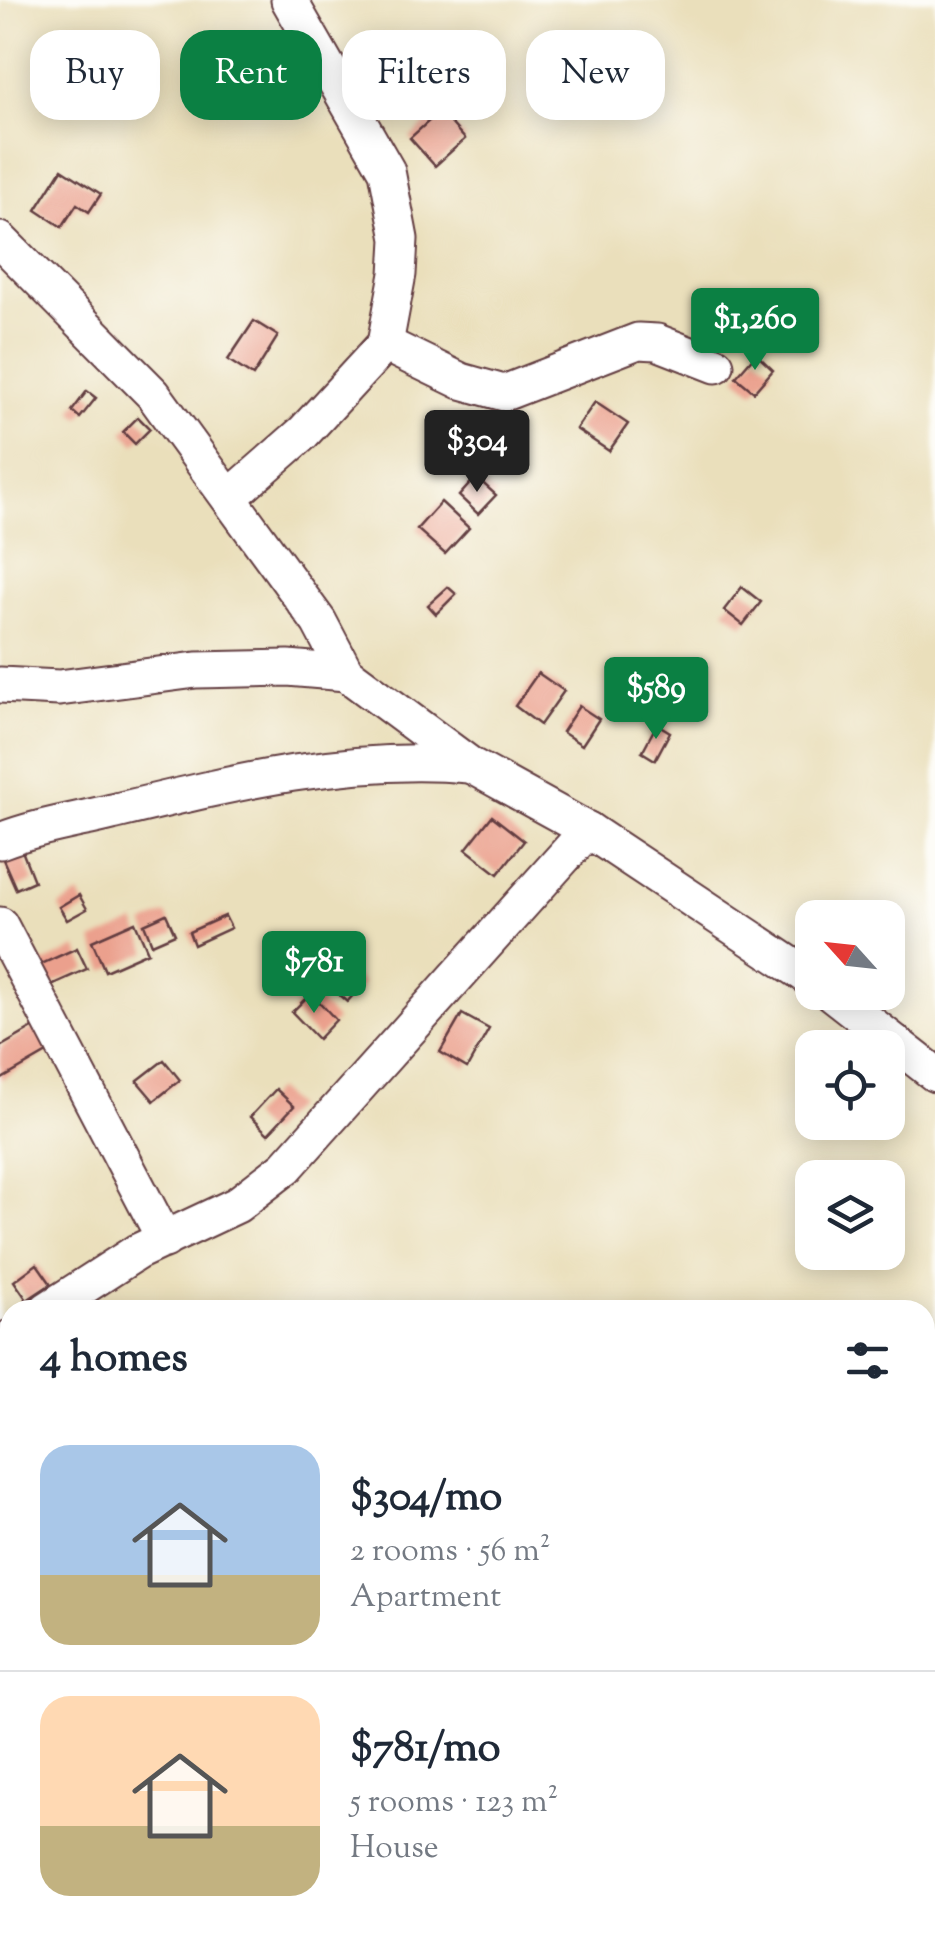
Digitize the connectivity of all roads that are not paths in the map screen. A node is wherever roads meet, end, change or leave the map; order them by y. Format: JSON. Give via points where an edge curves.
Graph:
{"nodes":[{"id":1,"x":289,"y":0,"type":"edge"},
{"id":2,"x":0,"y":240,"type":"edge"},
{"id":3,"x":385,"y":344,"type":"junction"},
{"id":4,"x":716,"y":365,"type":"dead end"},
{"id":5,"x":230,"y":498,"type":"junction"},
{"id":6,"x":346,"y":673,"type":"junction"},
{"id":7,"x":0,"y":686,"type":"edge"},
{"id":8,"x":470,"y":764,"type":"junction"},
{"id":9,"x":588,"y":830,"type":"junction"},
{"id":10,"x":0,"y":841,"type":"edge"},
{"id":11,"x":0,"y":925,"type":"edge"},
{"id":12,"x":795,"y":968,"type":"edge"},
{"id":13,"x":853,"y":1010,"type":"edge"},
{"id":14,"x":935,"y":1074,"type":"edge"},
{"id":15,"x":165,"y":1240,"type":"junction"},
{"id":16,"x":63,"y":1300,"type":"edge"}],
"edges":[{"from":1,"to":3,"type":"street","via":[[387,172],[400,239]]},
{"from":2,"to":5,"type":"street","via":[[153,394]]},
{"from":3,"to":4,"type":"street","via":[[504,394],[638,341]]},
{"from":3,"to":5,"type":"street","via":[[303,433]]},
{"from":5,"to":6,"type":"street","via":[[319,622]]},
{"from":6,"to":7,"type":"street","via":[[196,670],[59,688]]},
{"from":6,"to":8,"type":"street"},
{"from":8,"to":9,"type":"street"},
{"from":8,"to":10,"type":"street","via":[[352,764],[174,797]]},
{"from":9,"to":12,"type":"street"},
{"from":9,"to":15,"type":"street","via":[[286,1167],[237,1205]]},
{"from":11,"to":15,"type":"street"},
{"from":13,"to":14,"type":"street"},
{"from":15,"to":16,"type":"street"}]}
